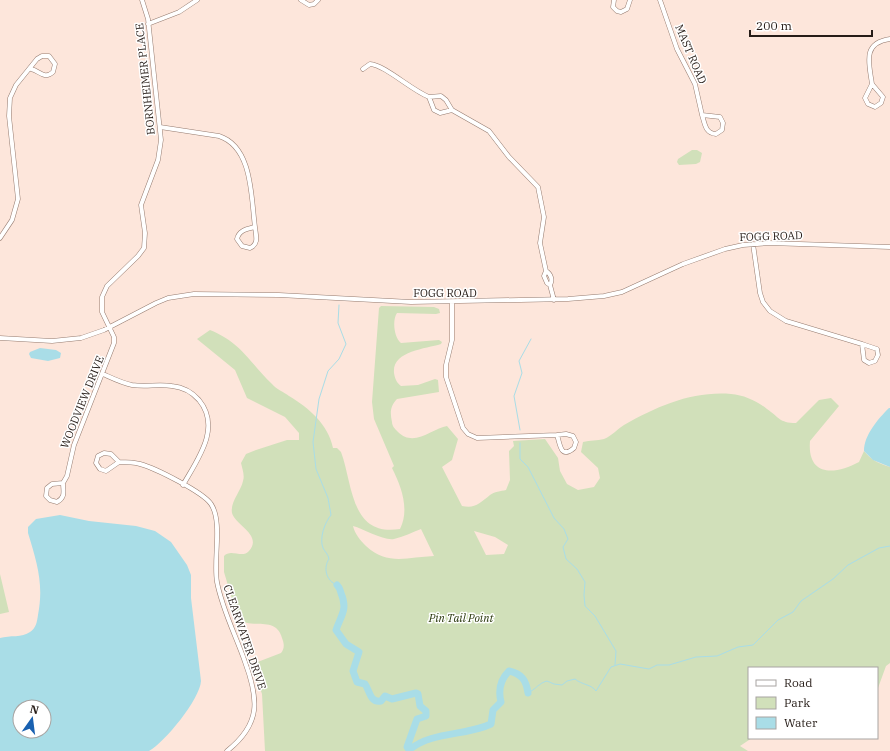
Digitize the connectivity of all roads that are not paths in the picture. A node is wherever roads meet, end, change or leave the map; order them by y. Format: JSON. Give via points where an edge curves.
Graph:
{"nodes":[{"id":1,"x":142,"y":0,"type":"edge"},
{"id":2,"x":197,"y":0,"type":"edge"},
{"id":3,"x":301,"y":0,"type":"edge"},
{"id":4,"x":318,"y":0,"type":"edge"},
{"id":5,"x":614,"y":0,"type":"edge"},
{"id":6,"x":630,"y":0,"type":"edge"},
{"id":7,"x":660,"y":0,"type":"edge"},
{"id":8,"x":148,"y":24,"type":"junction"},
{"id":9,"x":890,"y":39,"type":"edge"},
{"id":10,"x":31,"y":69,"type":"junction"},
{"id":11,"x":363,"y":69,"type":"dead end"},
{"id":12,"x":872,"y":84,"type":"junction"},
{"id":13,"x":429,"y":97,"type":"junction"},
{"id":14,"x":452,"y":110,"type":"junction"},
{"id":15,"x":702,"y":115,"type":"junction"},
{"id":16,"x":160,"y":127,"type":"junction"},
{"id":17,"x":255,"y":227,"type":"junction"},
{"id":18,"x":0,"y":238,"type":"edge"},
{"id":19,"x":753,"y":244,"type":"junction"},
{"id":20,"x":890,"y":247,"type":"edge"},
{"id":21,"x":554,"y":300,"type":"junction"},
{"id":22,"x":452,"y":302,"type":"junction"},
{"id":23,"x":109,"y":328,"type":"junction"},
{"id":24,"x":0,"y":338,"type":"edge"},
{"id":25,"x":862,"y":344,"type":"junction"},
{"id":26,"x":103,"y":374,"type":"junction"},
{"id":27,"x":557,"y":435,"type":"junction"},
{"id":28,"x":119,"y":462,"type":"junction"},
{"id":29,"x":63,"y":483,"type":"junction"},
{"id":30,"x":183,"y":485,"type":"junction"},
{"id":31,"x":226,"y":751,"type":"edge"}],
"edges":[{"from":1,"to":8,"type":"street","name":"BORNHEIMER PLACE"},
{"from":2,"to":8,"type":"street","via":[[179,12]]},
{"from":3,"to":4,"type":"street","via":[[309,5]]},
{"from":5,"to":6,"type":"street","via":[[614,8],[621,12],[627,9]]},
{"from":7,"to":15,"type":"street","name":"MAST ROAD","via":[[677,49],[695,84]]},
{"from":8,"to":16,"type":"street","name":"BORNHEIMER PLACE"},
{"from":9,"to":12,"type":"street","via":[[879,41],[871,50],[869,62]]},
{"from":10,"to":10,"type":"street","via":[[48,76],[54,72],[56,65],[52,58],[43,56]]},
{"from":10,"to":18,"type":"street","via":[[16,85],[10,98],[9,116],[18,199],[12,220]]},
{"from":11,"to":13,"type":"street","via":[[370,64],[378,66],[411,89]]},
{"from":12,"to":12,"type":"street","via":[[865,98],[868,104],[875,107],[881,103],[883,97]]},
{"from":13,"to":14,"type":"street","via":[[445,98]]},
{"from":13,"to":14,"type":"street","via":[[432,107],[437,112]]},
{"from":14,"to":21,"type":"street","via":[[489,131],[509,158],[538,187],[544,212],[540,243],[546,271],[544,276],[550,285]]},
{"from":15,"to":15,"type":"street","name":"MAST ROAD","via":[[706,129],[716,134],[722,130],[723,123],[720,118]]},
{"from":16,"to":17,"type":"street","via":[[219,136],[236,146],[246,165]]},
{"from":16,"to":23,"type":"street","name":"BORNHEIMER PLACE","via":[[158,160],[142,205],[144,248],[107,286],[102,295],[102,312]]},
{"from":17,"to":17,"type":"street","via":[[255,244],[250,248],[242,246],[238,239],[240,233]]},
{"from":19,"to":20,"type":"street","name":"FOGG ROAD"},
{"from":19,"to":21,"type":"street","name":"FOGG ROAD","via":[[730,248],[690,262],[617,294]]},
{"from":19,"to":25,"type":"street","via":[[760,293],[770,311],[786,320]]},
{"from":21,"to":22,"type":"street","name":"FOGG ROAD"},
{"from":22,"to":23,"type":"street","name":"FOGG ROAD","via":[[194,294],[156,303]]},
{"from":22,"to":27,"type":"street","via":[[452,340],[445,374],[466,432],[477,438]]},
{"from":23,"to":24,"type":"street","name":"FOGG ROAD","via":[[90,336],[69,340]]},
{"from":23,"to":26,"type":"street","name":"WOODVIEW DRIVE","via":[[115,341]]},
{"from":25,"to":25,"type":"street","via":[[876,349],[876,361],[869,363],[864,360]]},
{"from":26,"to":29,"type":"street","name":"WOODVIEW DRIVE","via":[[74,444]]},
{"from":26,"to":30,"type":"street","via":[[133,385],[180,388],[191,393],[201,404],[208,420],[208,435]]},
{"from":27,"to":27,"type":"street","via":[[561,450],[567,452],[574,448],[576,442],[573,436]]},
{"from":28,"to":28,"type":"street","name":"CLEARWATER DRIVE","via":[[106,452],[99,455],[96,461],[98,468],[104,471],[110,470]]},
{"from":28,"to":30,"type":"street","name":"CLEARWATER DRIVE","via":[[141,464]]},
{"from":29,"to":29,"type":"street","name":"WOODVIEW DRIVE","via":[[52,484],[47,488],[46,494],[50,500],[57,502],[62,498]]},
{"from":30,"to":31,"type":"street","name":"CLEARWATER DRIVE","via":[[208,500],[214,510],[217,582],[255,692],[255,711],[250,725],[241,738]]}]}
